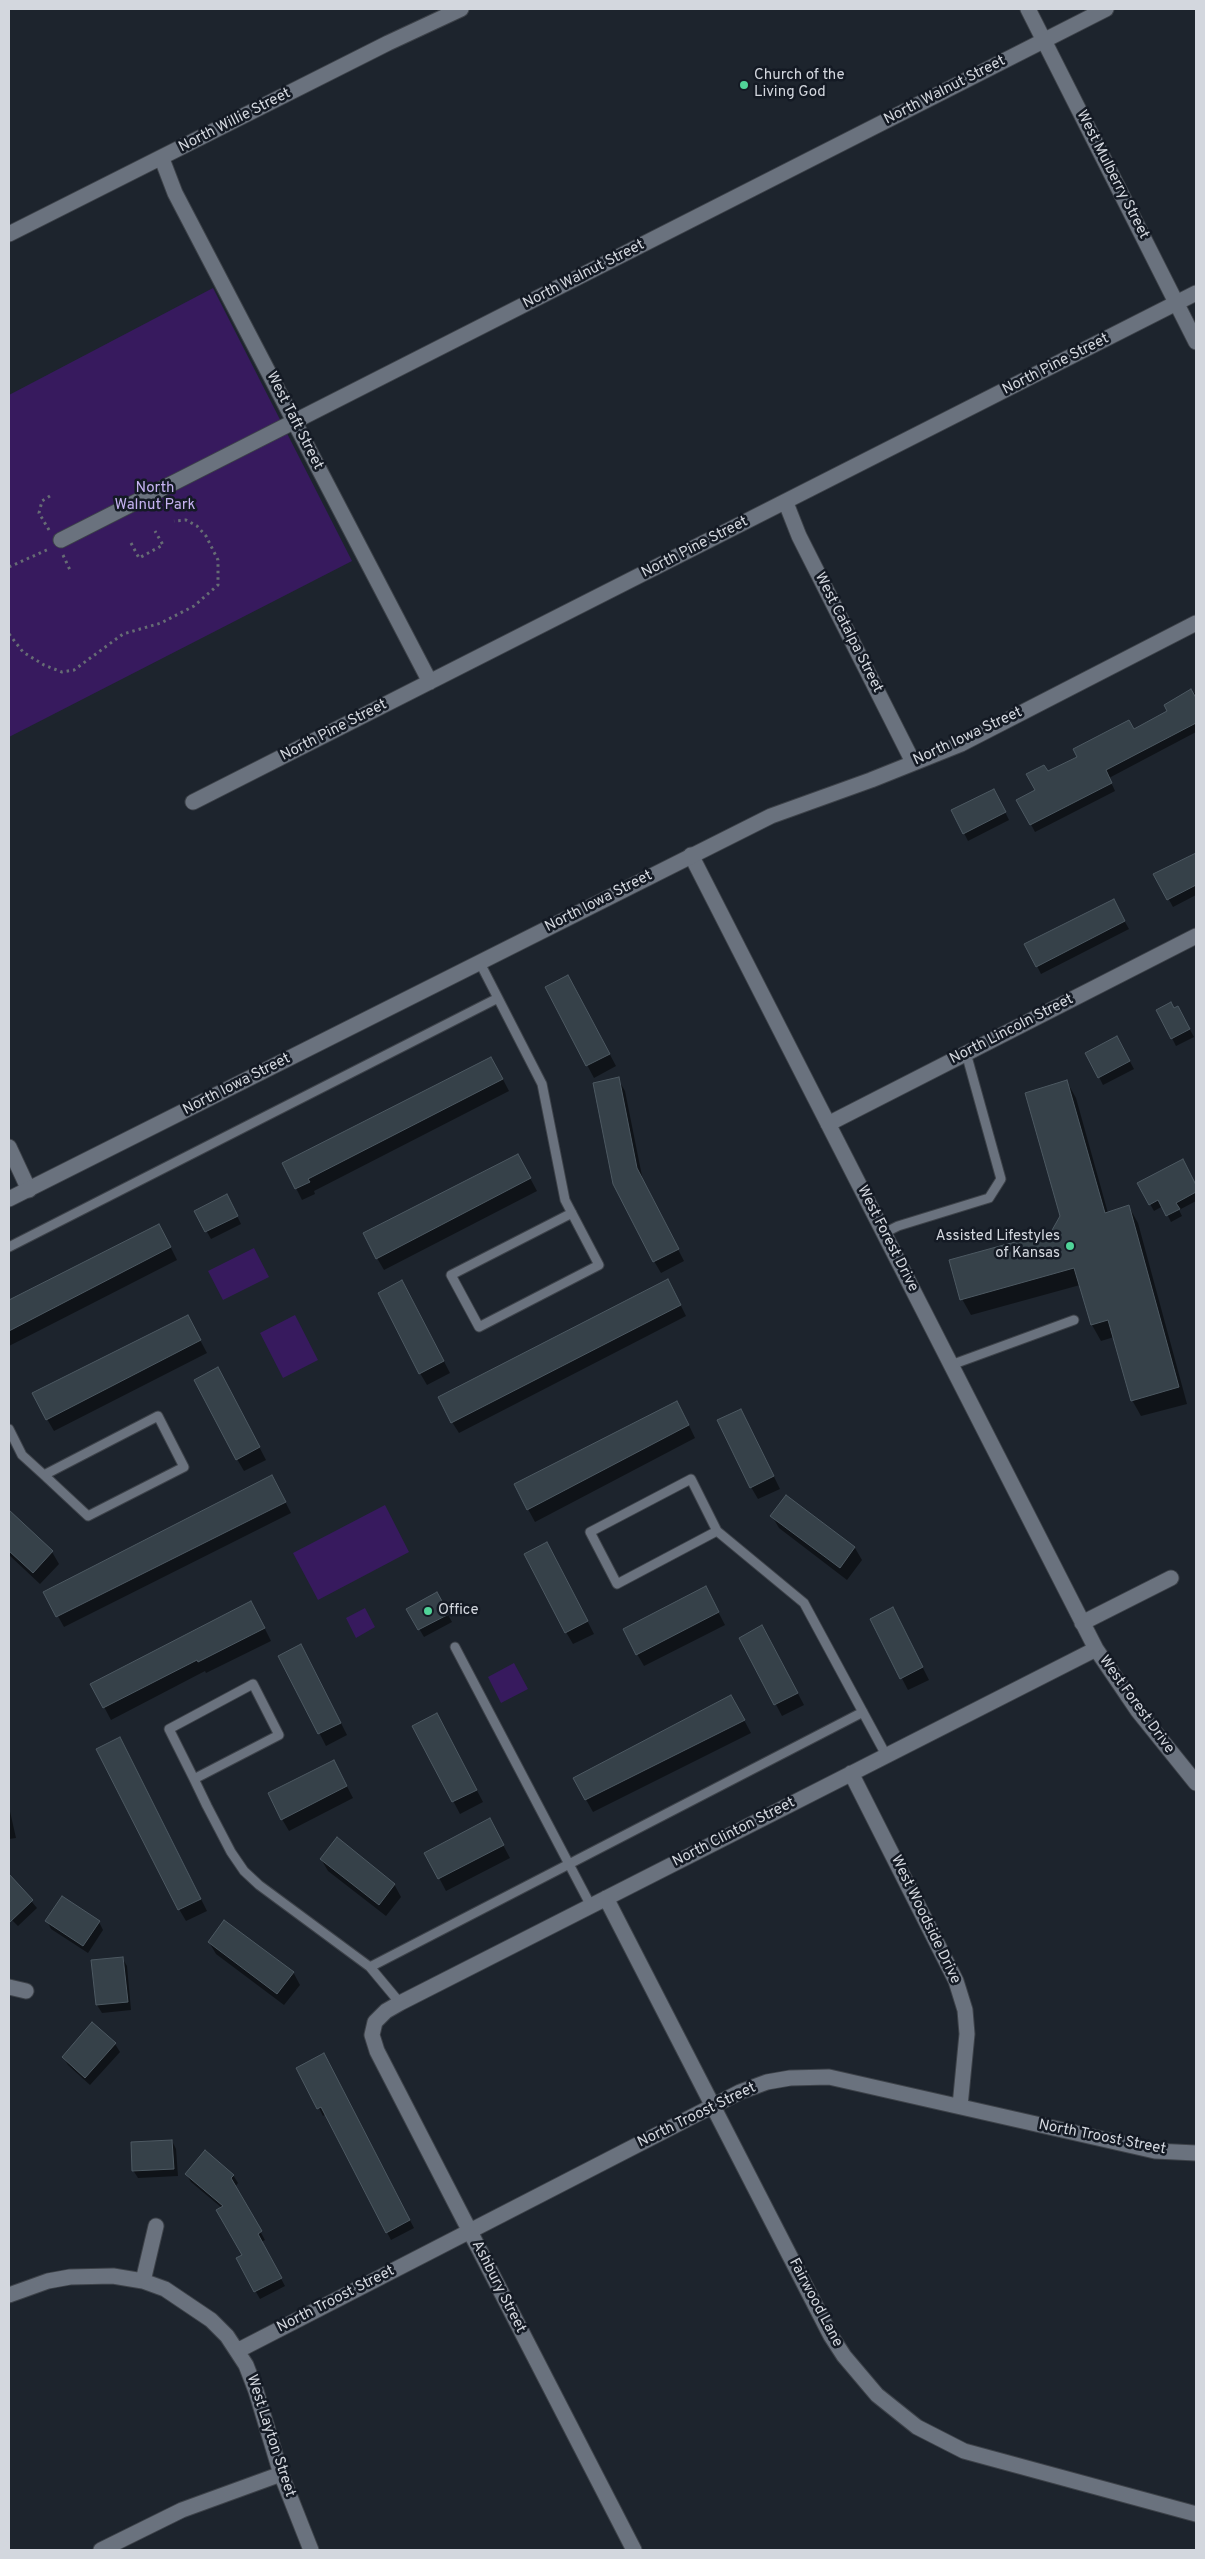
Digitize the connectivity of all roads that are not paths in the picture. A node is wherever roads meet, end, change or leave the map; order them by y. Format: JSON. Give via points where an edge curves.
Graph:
{"nodes":[{"id":1,"x":461,"y":9,"type":"edge"},
{"id":2,"x":1028,"y":9,"type":"edge"},
{"id":3,"x":1106,"y":9,"type":"edge"},
{"id":4,"x":1044,"y":40,"type":"junction"},
{"id":5,"x":162,"y":159,"type":"junction"},
{"id":6,"x":9,"y":234,"type":"edge"},
{"id":7,"x":1196,"y":293,"type":"edge"},
{"id":8,"x":1176,"y":303,"type":"junction"},
{"id":9,"x":1196,"y":342,"type":"edge"},
{"id":10,"x":294,"y":422,"type":"junction"},
{"id":11,"x":786,"y":503,"type":"junction"},
{"id":12,"x":61,"y":540,"type":"road end"},
{"id":13,"x":1196,"y":623,"type":"edge"},
{"id":14,"x":430,"y":682,"type":"junction"},
{"id":15,"x":913,"y":762,"type":"junction"},
{"id":16,"x":193,"y":802,"type":"dead end"},
{"id":17,"x":691,"y":855,"type":"junction"},
{"id":18,"x":1196,"y":936,"type":"edge"},
{"id":19,"x":480,"y":963,"type":"junction"},
{"id":20,"x":498,"y":998,"type":"junction"},
{"id":21,"x":966,"y":1053,"type":"junction"},
{"id":22,"x":828,"y":1124,"type":"junction"},
{"id":23,"x":9,"y":1147,"type":"edge"},
{"id":24,"x":28,"y":1190,"type":"junction"},
{"id":25,"x":9,"y":1199,"type":"edge"},
{"id":26,"x":572,"y":1213,"type":"junction"},
{"id":27,"x":884,"y":1233,"type":"junction"},
{"id":28,"x":9,"y":1247,"type":"edge"},
{"id":29,"x":1074,"y":1320,"type":"dead end"},
{"id":30,"x":951,"y":1365,"type":"junction"},
{"id":31,"x":9,"y":1428,"type":"edge"},
{"id":32,"x":44,"y":1475,"type":"junction"},
{"id":33,"x":717,"y":1531,"type":"junction"},
{"id":34,"x":1172,"y":1578,"type":"dead end"},
{"id":35,"x":1082,"y":1623,"type":"junction"},
{"id":36,"x":455,"y":1646,"type":"dead end"},
{"id":37,"x":1096,"y":1649,"type":"junction"},
{"id":38,"x":863,"y":1712,"type":"junction"},
{"id":39,"x":886,"y":1755,"type":"junction"},
{"id":40,"x":851,"y":1773,"type":"junction"},
{"id":41,"x":194,"y":1779,"type":"junction"},
{"id":42,"x":1196,"y":1783,"type":"edge"},
{"id":43,"x":568,"y":1863,"type":"junction"},
{"id":44,"x":606,"y":1898,"type":"junction"},
{"id":45,"x":591,"y":1906,"type":"junction"},
{"id":46,"x":370,"y":1967,"type":"junction"},
{"id":47,"x":9,"y":1987,"type":"edge"},
{"id":48,"x":26,"y":1991,"type":"dead end"},
{"id":49,"x":400,"y":2003,"type":"junction"},
{"id":50,"x":375,"y":2022,"type":"joint"},
{"id":51,"x":713,"y":2106,"type":"junction"},
{"id":52,"x":960,"y":2106,"type":"junction"},
{"id":53,"x":1196,"y":2153,"type":"edge"},
{"id":54,"x":156,"y":2226,"type":"dead end"},
{"id":55,"x":469,"y":2230,"type":"junction"},
{"id":56,"x":143,"y":2281,"type":"junction"},
{"id":57,"x":9,"y":2295,"type":"edge"},
{"id":58,"x":238,"y":2351,"type":"junction"},
{"id":59,"x":280,"y":2474,"type":"junction"},
{"id":60,"x":1196,"y":2514,"type":"edge"},
{"id":61,"x":101,"y":2550,"type":"edge"},
{"id":62,"x":311,"y":2550,"type":"edge"},
{"id":63,"x":634,"y":2550,"type":"edge"}],
"edges":[{"from":1,"to":5,"type":"street","name":"North Willie Street"},
{"from":2,"to":4,"type":"street","name":"West Mulberry Street"},
{"from":3,"to":4,"type":"street","name":"North Walnut Street"},
{"from":4,"to":8,"type":"street","name":"West Mulberry Street"},
{"from":4,"to":10,"type":"street","name":"North Walnut Street"},
{"from":5,"to":6,"type":"street","name":"North Willie Street"},
{"from":5,"to":10,"type":"street","name":"West Taft Street","via":[[175,193]]},
{"from":7,"to":8,"type":"street","name":"North Pine Street"},
{"from":8,"to":9,"type":"street","name":"West Mulberry Street"},
{"from":8,"to":11,"type":"street","name":"North Pine Street"},
{"from":10,"to":12,"type":"street","name":"North Walnut Street"},
{"from":10,"to":14,"type":"street","name":"West Taft Street"},
{"from":11,"to":14,"type":"street","name":"North Pine Street"},
{"from":11,"to":15,"type":"street","name":"West Catalpa Street","via":[[799,536]]},
{"from":13,"to":15,"type":"street","name":"North Iowa Street","via":[[961,744]]},
{"from":14,"to":16,"type":"street","name":"North Pine Street"},
{"from":15,"to":17,"type":"street","name":"North Iowa Street","via":[[771,816]]},
{"from":17,"to":19,"type":"street","name":"North Iowa Street"},
{"from":17,"to":22,"type":"street","name":"West Forest Drive"},
{"from":18,"to":21,"type":"street","name":"North Lincoln Street"},
{"from":19,"to":20,"type":"lane"},
{"from":19,"to":24,"type":"street","name":"North Iowa Street"},
{"from":20,"to":26,"type":"lane","via":[[542,1084],[565,1200]]},
{"from":20,"to":28,"type":"lane"},
{"from":21,"to":22,"type":"street","name":"North Lincoln Street"},
{"from":21,"to":27,"type":"lane","via":[[1001,1179],[989,1198]]},
{"from":22,"to":27,"type":"street","name":"West Forest Drive"},
{"from":23,"to":24,"type":"street"},
{"from":24,"to":25,"type":"street","name":"North Iowa Street"},
{"from":26,"to":26,"type":"lane","via":[[599,1266],[478,1327],[451,1275]]},
{"from":27,"to":30,"type":"street","name":"West Forest Drive"},
{"from":29,"to":30,"type":"lane"},
{"from":30,"to":35,"type":"street","name":"West Forest Drive"},
{"from":31,"to":32,"type":"lane","via":[[22,1455]]},
{"from":32,"to":32,"type":"lane","via":[[88,1516],[184,1468],[158,1416]]},
{"from":33,"to":33,"type":"lane","via":[[691,1479],[590,1532],[617,1584]]},
{"from":33,"to":38,"type":"lane","via":[[804,1603]]},
{"from":34,"to":35,"type":"street"},
{"from":35,"to":37,"type":"street","name":"West Forest Drive"},
{"from":36,"to":43,"type":"lane"},
{"from":37,"to":39,"type":"street","name":"North Clinton Street"},
{"from":37,"to":42,"type":"street","name":"West Forest Drive","via":[[1138,1712]]},
{"from":38,"to":39,"type":"lane"},
{"from":38,"to":43,"type":"lane"},
{"from":39,"to":40,"type":"street","name":"North Clinton Street"},
{"from":40,"to":44,"type":"street","name":"North Clinton Street"},
{"from":40,"to":52,"type":"street","name":"West Woodside Drive","via":[[956,1981],[965,2010],[967,2034]]},
{"from":41,"to":41,"type":"lane","via":[[279,1735],[253,1684],[169,1729]]},
{"from":41,"to":46,"type":"lane","via":[[231,1852],[244,1870],[259,1885]]},
{"from":43,"to":45,"type":"lane"},
{"from":43,"to":46,"type":"lane"},
{"from":44,"to":45,"type":"street","name":"North Clinton Street"},
{"from":44,"to":51,"type":"street","name":"Fairwood Lane"},
{"from":45,"to":49,"type":"street","name":"North Clinton Street"},
{"from":46,"to":49,"type":"lane"},
{"from":47,"to":48,"type":"street"},
{"from":49,"to":50,"type":"street","name":"North Clinton Street"},
{"from":50,"to":55,"type":"street","name":"Ashbury Street","via":[[372,2035],[377,2051]]},
{"from":51,"to":52,"type":"street","name":"North Troost Street","via":[[767,2082],[829,2077]]},
{"from":51,"to":55,"type":"street","name":"North Troost Street"},
{"from":51,"to":60,"type":"street","name":"Fairwood Lane","via":[[831,2336],[859,2376],[897,2413],[940,2441],[964,2451]]},
{"from":52,"to":53,"type":"street","name":"North Troost Street","via":[[1155,2151]]},
{"from":54,"to":56,"type":"street"},
{"from":55,"to":58,"type":"street","name":"North Troost Street"},
{"from":55,"to":63,"type":"street","name":"Ashbury Street"},
{"from":56,"to":57,"type":"street","via":[[113,2276],[70,2277],[48,2280]]},
{"from":56,"to":58,"type":"street","name":"West Layton Street","via":[[165,2289],[189,2304],[216,2325]]},
{"from":58,"to":59,"type":"street","name":"West Layton Street","via":[[256,2390]]},
{"from":59,"to":61,"type":"street","via":[[182,2510]]},
{"from":59,"to":62,"type":"street","name":"West Layton Street"}]}
